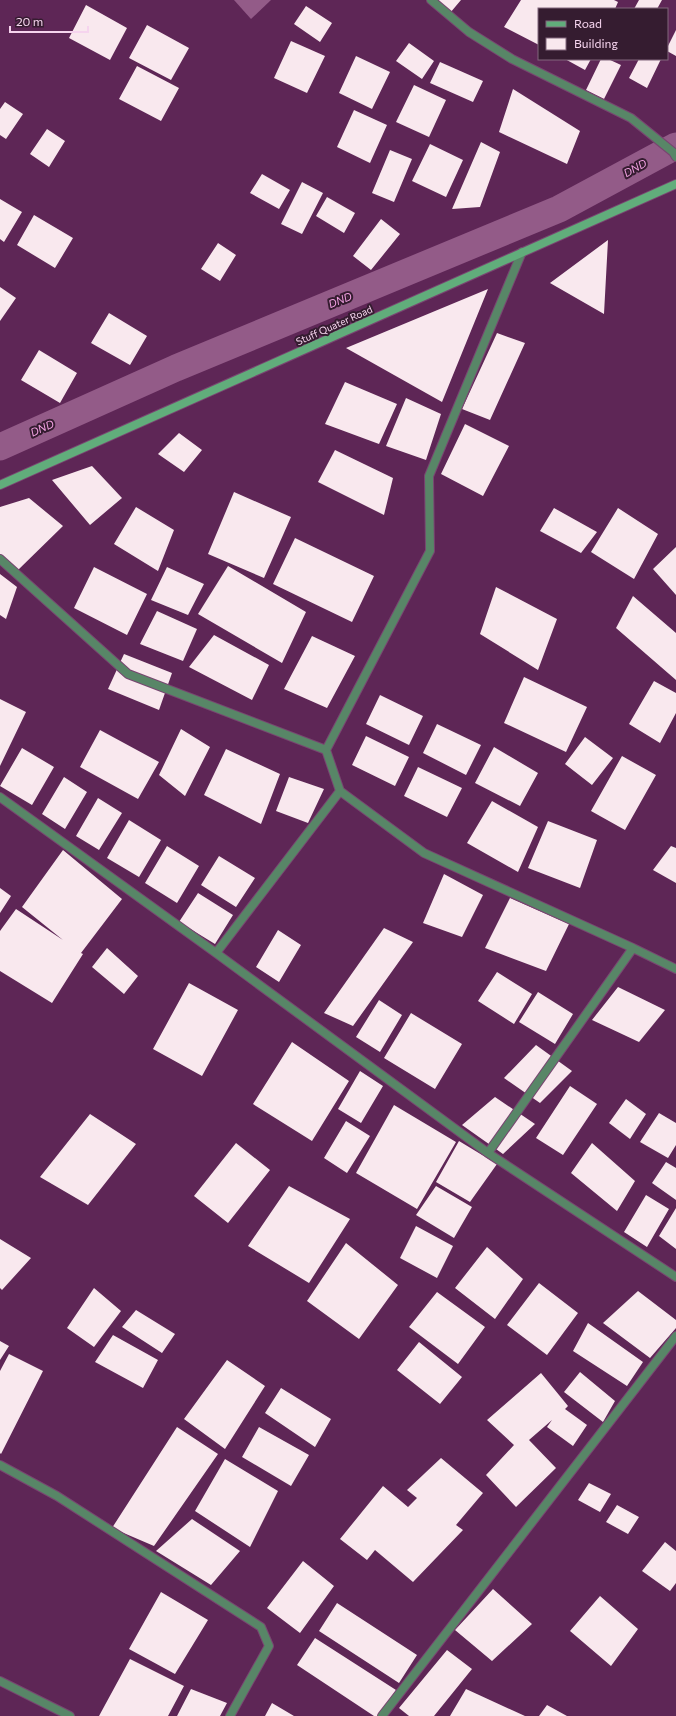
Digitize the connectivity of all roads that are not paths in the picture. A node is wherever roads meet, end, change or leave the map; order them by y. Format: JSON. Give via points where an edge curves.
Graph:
{"nodes":[{"id":1,"x":432,"y":0,"type":"edge"},
{"id":2,"x":674,"y":155,"type":"edge"},
{"id":3,"x":676,"y":184,"type":"edge"},
{"id":4,"x":522,"y":252,"type":"junction"},
{"id":5,"x":0,"y":485,"type":"edge"},
{"id":6,"x":0,"y":559,"type":"edge"},
{"id":7,"x":326,"y":750,"type":"junction"},
{"id":8,"x":340,"y":791,"type":"junction"},
{"id":9,"x":0,"y":797,"type":"edge"},
{"id":10,"x":632,"y":948,"type":"junction"},
{"id":11,"x":216,"y":953,"type":"junction"},
{"id":12,"x":676,"y":970,"type":"edge"},
{"id":13,"x":488,"y":1153,"type":"junction"},
{"id":14,"x":676,"y":1277,"type":"edge"},
{"id":15,"x":676,"y":1336,"type":"edge"},
{"id":16,"x":0,"y":1465,"type":"edge"},
{"id":17,"x":0,"y":1681,"type":"edge"},
{"id":18,"x":70,"y":1716,"type":"edge"},
{"id":19,"x":230,"y":1716,"type":"edge"},
{"id":20,"x":382,"y":1716,"type":"edge"}],
"edges":[{"from":1,"to":2,"type":"street","via":[[469,32],[512,59],[631,118]]},
{"from":3,"to":4,"type":"street","name":"Stuff Quater Road"},
{"from":4,"to":5,"type":"street","name":"Stuff Quater Road"},
{"from":4,"to":7,"type":"street","via":[[429,476],[430,551]]},
{"from":6,"to":7,"type":"street","via":[[128,674]]},
{"from":7,"to":8,"type":"street"},
{"from":8,"to":10,"type":"street","via":[[424,853]]},
{"from":8,"to":11,"type":"street"},
{"from":9,"to":11,"type":"street"},
{"from":10,"to":12,"type":"street"},
{"from":10,"to":13,"type":"street"},
{"from":11,"to":13,"type":"street"},
{"from":13,"to":14,"type":"street"},
{"from":15,"to":20,"type":"street"},
{"from":16,"to":19,"type":"street","via":[[57,1496],[261,1626],[269,1646]]},
{"from":17,"to":18,"type":"street"}]}
